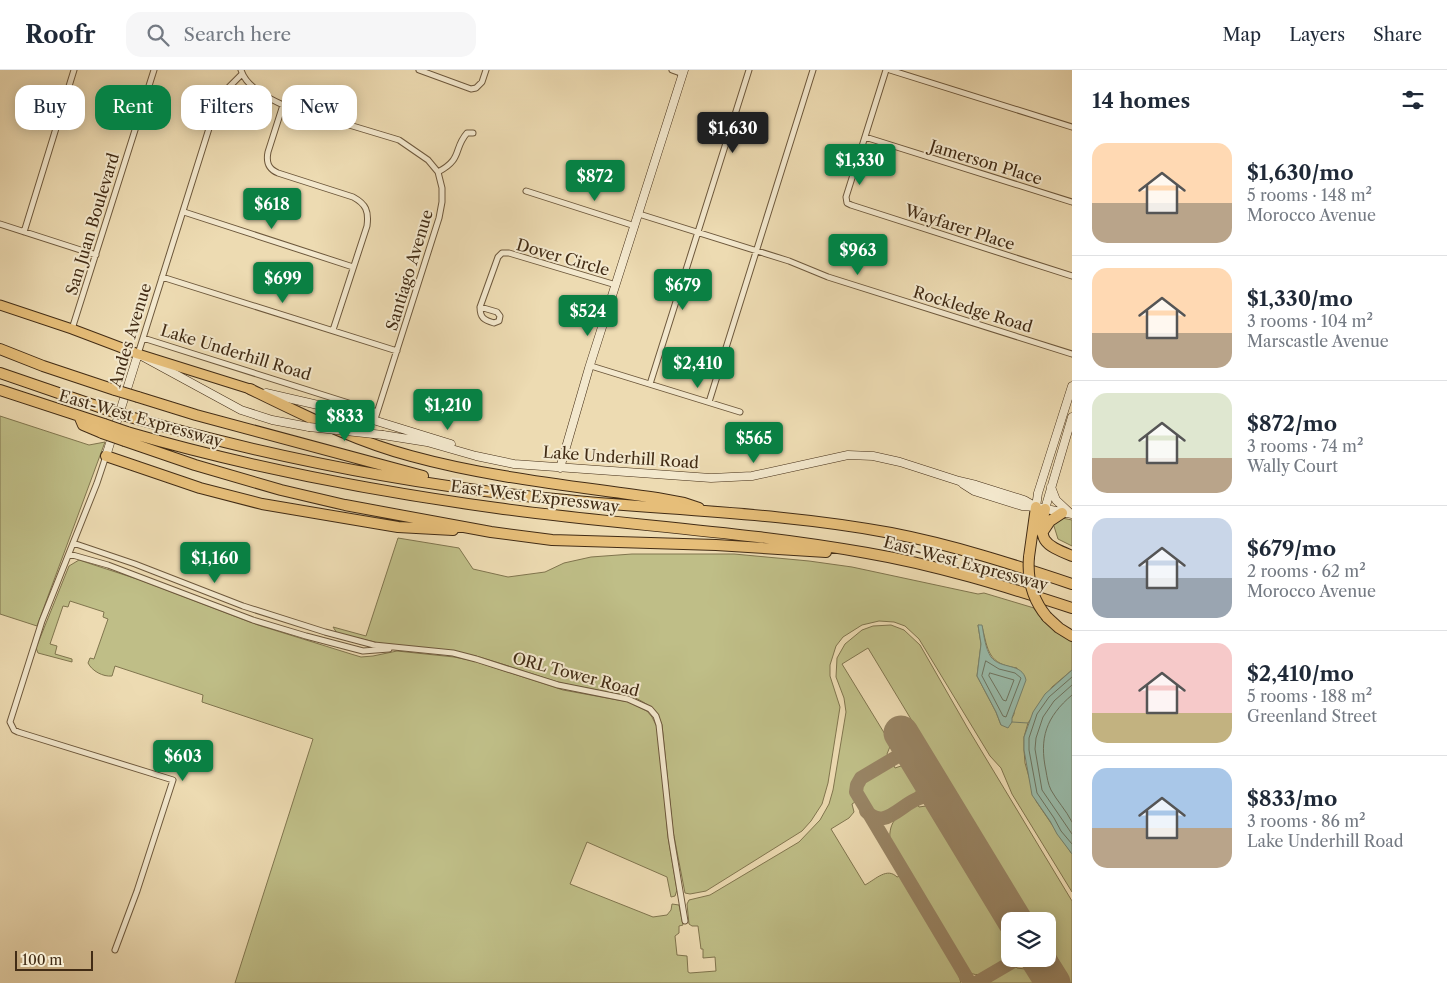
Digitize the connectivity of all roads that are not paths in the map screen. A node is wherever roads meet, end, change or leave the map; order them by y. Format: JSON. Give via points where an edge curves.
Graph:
{"nodes":[{"id":1,"x":74,"y":70,"type":"edge"},
{"id":2,"x":154,"y":70,"type":"edge"},
{"id":3,"x":419,"y":70,"type":"edge"},
{"id":4,"x":486,"y":70,"type":"edge"},
{"id":5,"x":672,"y":70,"type":"edge"},
{"id":6,"x":749,"y":70,"type":"edge"},
{"id":7,"x":813,"y":70,"type":"edge"},
{"id":8,"x":886,"y":70,"type":"edge"},
{"id":9,"x":890,"y":70,"type":"edge"},
{"id":10,"x":242,"y":72,"type":"edge"},
{"id":11,"x":684,"y":72,"type":"edge"},
{"id":12,"x":282,"y":105,"type":"edge"},
{"id":13,"x":282,"y":108,"type":"edge"},
{"id":14,"x":357,"y":127,"type":"edge"},
{"id":15,"x":1072,"y":127,"type":"edge"},
{"id":16,"x":473,"y":133,"type":"dead end"},
{"id":17,"x":864,"y":137,"type":"junction"},
{"id":18,"x":438,"y":172,"type":"junction"},
{"id":19,"x":526,"y":191,"type":"dead end"},
{"id":20,"x":1072,"y":202,"type":"edge"},
{"id":21,"x":184,"y":212,"type":"junction"},
{"id":22,"x":639,"y":214,"type":"junction"},
{"id":23,"x":0,"y":224,"type":"edge"},
{"id":24,"x":635,"y":226,"type":"junction"},
{"id":25,"x":24,"y":232,"type":"junction"},
{"id":26,"x":698,"y":232,"type":"junction"},
{"id":27,"x":756,"y":250,"type":"junction"},
{"id":28,"x":96,"y":255,"type":"junction"},
{"id":29,"x":354,"y":267,"type":"junction"},
{"id":30,"x":1072,"y":276,"type":"edge"},
{"id":31,"x":162,"y":277,"type":"junction"},
{"id":32,"x":616,"y":285,"type":"junction"},
{"id":33,"x":0,"y":306,"type":"edge"},
{"id":34,"x":480,"y":307,"type":"dead end"},
{"id":35,"x":72,"y":329,"type":"junction"},
{"id":36,"x":333,"y":330,"type":"junction"},
{"id":37,"x":143,"y":338,"type":"junction"},
{"id":38,"x":0,"y":349,"type":"edge"},
{"id":39,"x":397,"y":350,"type":"junction"},
{"id":40,"x":138,"y":354,"type":"junction"},
{"id":41,"x":1072,"y":354,"type":"edge"},
{"id":42,"x":591,"y":366,"type":"junction"},
{"id":43,"x":0,"y":373,"type":"edge"},
{"id":44,"x":650,"y":384,"type":"junction"},
{"id":45,"x":1072,"y":386,"type":"edge"},
{"id":46,"x":250,"y":389,"type":"junction"},
{"id":47,"x":0,"y":390,"type":"edge"},
{"id":48,"x":708,"y":402,"type":"junction"},
{"id":49,"x":740,"y":412,"type":"dead end"},
{"id":50,"x":376,"y":415,"type":"junction"},
{"id":51,"x":1072,"y":417,"type":"edge"},
{"id":52,"x":126,"y":436,"type":"junction"},
{"id":53,"x":106,"y":456,"type":"junction"},
{"id":54,"x":514,"y":464,"type":"junction"},
{"id":55,"x":560,"y":468,"type":"junction"},
{"id":56,"x":450,"y":485,"type":"junction"},
{"id":57,"x":1051,"y":485,"type":"junction"},
{"id":58,"x":1040,"y":508,"type":"junction"},
{"id":59,"x":711,"y":512,"type":"junction"},
{"id":60,"x":1069,"y":514,"type":"edge"},
{"id":61,"x":491,"y":532,"type":"junction"},
{"id":62,"x":1042,"y":534,"type":"junction"},
{"id":63,"x":73,"y":543,"type":"junction"},
{"id":64,"x":867,"y":553,"type":"junction"},
{"id":65,"x":69,"y":554,"type":"junction"},
{"id":66,"x":1072,"y":556,"type":"edge"},
{"id":67,"x":1072,"y":584,"type":"edge"},
{"id":68,"x":217,"y":596,"type":"junction"},
{"id":69,"x":214,"y":605,"type":"junction"},
{"id":70,"x":1072,"y":608,"type":"edge"},
{"id":71,"x":325,"y":632,"type":"junction"},
{"id":72,"x":1072,"y":636,"type":"edge"},
{"id":73,"x":323,"y":641,"type":"junction"},
{"id":74,"x":400,"y":648,"type":"junction"},
{"id":75,"x":685,"y":921,"type":"dead end"},
{"id":76,"x":115,"y":950,"type":"dead end"}],
"edges":[{"from":1,"to":25,"type":"street"},
{"from":2,"to":28,"type":"street","name":"San Juan Boulevard"},
{"from":3,"to":4,"type":"street","via":[[471,89],[482,82]]},
{"from":5,"to":11,"type":"street"},
{"from":6,"to":26,"type":"street"},
{"from":7,"to":27,"type":"street"},
{"from":8,"to":17,"type":"street"},
{"from":9,"to":15,"type":"street"},
{"from":10,"to":12,"type":"street","via":[[252,86]]},
{"from":10,"to":21,"type":"street","name":"Andes Avenue","via":[[217,103]]},
{"from":11,"to":22,"type":"main road"},
{"from":13,"to":29,"type":"street","via":[[268,152],[268,165],[278,173],[353,196],[362,202],[368,216]]},
{"from":14,"to":18,"type":"street","via":[[399,140],[428,160]]},
{"from":16,"to":18,"type":"street","via":[[467,133],[457,156]]},
{"from":17,"to":20,"type":"street","name":"Jamerson Place"},
{"from":17,"to":30,"type":"street","name":"Wayfarer Place","via":[[847,203]]},
{"from":18,"to":39,"type":"street","name":"Santiago Avenue","via":[[442,195],[439,218]]},
{"from":19,"to":24,"type":"street"},
{"from":21,"to":29,"type":"street"},
{"from":21,"to":31,"type":"street","name":"Andes Avenue"},
{"from":22,"to":24,"type":"main road"},
{"from":22,"to":26,"type":"street","name":"Rockledge Road"},
{"from":23,"to":25,"type":"street"},
{"from":24,"to":32,"type":"main road"},
{"from":25,"to":28,"type":"street"},
{"from":26,"to":27,"type":"street","name":"Rockledge Road"},
{"from":26,"to":44,"type":"street"},
{"from":27,"to":41,"type":"street","name":"Rockledge Road","via":[[828,277]]},
{"from":27,"to":48,"type":"street"},
{"from":28,"to":35,"type":"street","name":"San Juan Boulevard"},
{"from":29,"to":36,"type":"street"},
{"from":31,"to":36,"type":"street"},
{"from":31,"to":37,"type":"street","name":"Andes Avenue"},
{"from":32,"to":34,"type":"street","name":"Dover Circle","via":[[502,253]]},
{"from":32,"to":42,"type":"main road"},
{"from":33,"to":35,"type":"main road","name":"Lake Underhill Road"},
{"from":35,"to":40,"type":"main road","name":"Lake Underhill Road"},
{"from":36,"to":39,"type":"street"},
{"from":37,"to":40,"type":"street","name":"Andes Avenue"},
{"from":37,"to":50,"type":"street","name":"Lake Underhill Road"},
{"from":38,"to":56,"type":"highway","bridge":true,"via":[[196,415],[420,474]]},
{"from":39,"to":50,"type":"street","name":"Santiago Avenue"},
{"from":40,"to":46,"type":"main road","name":"Lake Underhill Road"},
{"from":40,"to":53,"type":"main road","name":"Andes Avenue"},
{"from":40,"to":54,"type":"main road","name":"Lake Underhill Road","bridge":true,"via":[[241,410],[272,420],[427,442]]},
{"from":42,"to":44,"type":"street"},
{"from":42,"to":55,"type":"main road"},
{"from":43,"to":56,"type":"highway","name":"East-West Expressway","bridge":true,"via":[[175,430],[302,459]]},
{"from":44,"to":48,"type":"street"},
{"from":45,"to":58,"type":"main road","via":[[1038,493]]},
{"from":46,"to":50,"type":"main road","name":"Lake Underhill Road"},
{"from":46,"to":59,"type":"highway","via":[[366,442],[410,456],[494,475],[684,502]]},
{"from":47,"to":52,"type":"highway","name":"East-West Expressway","bridge":true,"via":[[80,418],[83,426],[103,428]]},
{"from":48,"to":49,"type":"street"},
{"from":50,"to":54,"type":"main road","name":"Lake Underhill Road"},
{"from":51,"to":57,"type":"main road"},
{"from":52,"to":61,"type":"highway","via":[[195,465],[281,490]]},
{"from":52,"to":64,"type":"highway","name":"East-West Expressway","via":[[424,497]]},
{"from":53,"to":61,"type":"highway","via":[[200,488],[262,504],[398,527]]},
{"from":53,"to":63,"type":"street","name":"Andes Avenue"},
{"from":54,"to":55,"type":"main road","name":"Lake Underhill Road"},
{"from":55,"to":58,"type":"main road","name":"Lake Underhill Road","via":[[731,478],[848,455],[873,456],[976,485]]},
{"from":56,"to":59,"type":"highway","name":"East-West Expressway","via":[[585,503]]},
{"from":57,"to":58,"type":"main road"},
{"from":57,"to":60,"type":"main road","via":[[1056,500]]},
{"from":58,"to":60,"type":"main road","name":"Lake Underhill Road"},
{"from":58,"to":62,"type":"highway"},
{"from":58,"to":72,"type":"highway","bridge":true,"via":[[1029,557],[1032,593],[1047,617]]},
{"from":59,"to":67,"type":"highway","name":"East-West Expressway","via":[[890,533],[958,548]]},
{"from":60,"to":62,"type":"highway","via":[[1050,520]]},
{"from":61,"to":64,"type":"highway","via":[[552,540]]},
{"from":62,"to":66,"type":"highway","via":[[1045,542],[1053,548]]},
{"from":63,"to":65,"type":"street","name":"Andes Avenue"},
{"from":63,"to":68,"type":"street","name":"ORL Tower Road"},
{"from":64,"to":70,"type":"highway","name":"East-West Expressway","via":[[949,571]]},
{"from":65,"to":69,"type":"street","name":"ORL Tower Road"},
{"from":65,"to":76,"type":"street","name":"Andes Avenue","via":[[42,621],[10,722],[18,732],[173,780]]},
{"from":68,"to":69,"type":"street"},
{"from":68,"to":71,"type":"street","name":"ORL Tower Road"},
{"from":69,"to":73,"type":"street","name":"ORL Tower Road"},
{"from":71,"to":73,"type":"street"},
{"from":71,"to":74,"type":"street","name":"ORL Tower Road"},
{"from":73,"to":74,"type":"street","name":"ORL Tower Road","via":[[363,652]]},
{"from":74,"to":75,"type":"street","name":"ORL Tower Road","via":[[453,653],[558,685],[628,699],[650,709],[659,726],[671,837]]}]}
